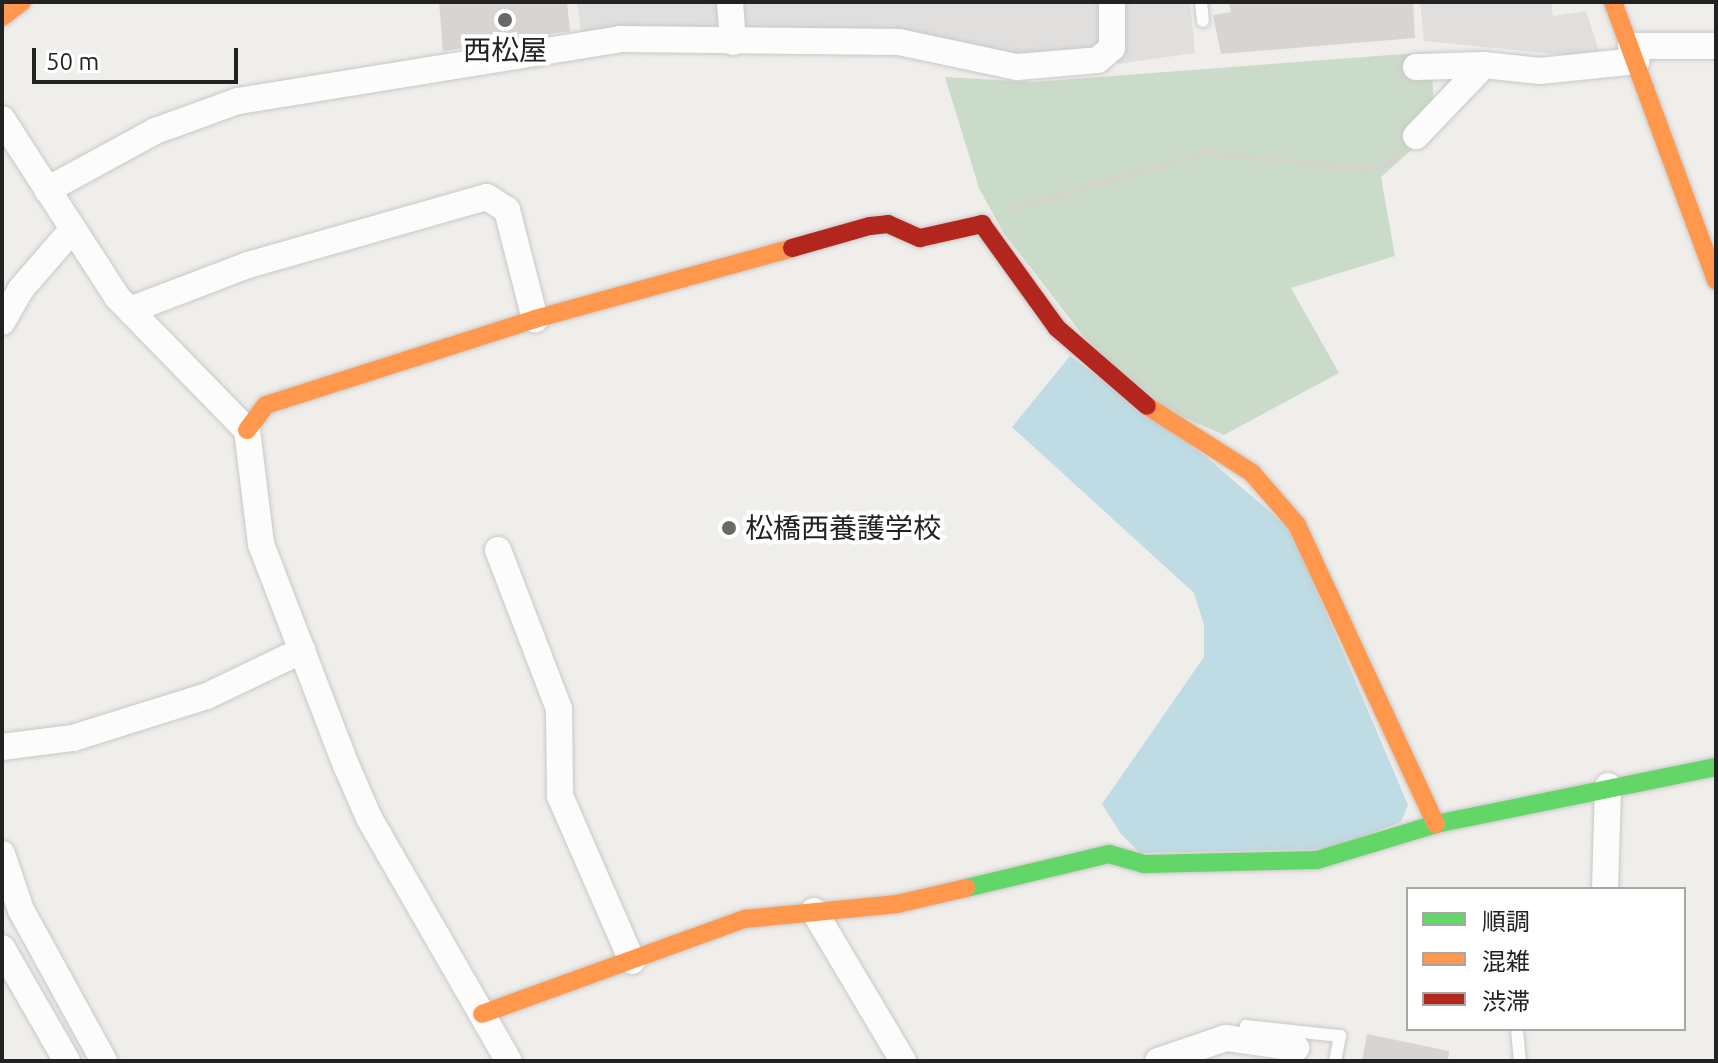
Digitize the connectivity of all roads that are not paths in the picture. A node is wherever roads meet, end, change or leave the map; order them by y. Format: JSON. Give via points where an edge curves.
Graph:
{"nodes":[{"id":1,"x":22,"y":2,"type":"edge"},
{"id":2,"x":730,"y":2,"type":"edge"},
{"id":3,"x":1112,"y":2,"type":"edge"},
{"id":4,"x":1201,"y":2,"type":"edge"},
{"id":5,"x":1613,"y":2,"type":"edge"},
{"id":6,"x":2,"y":17,"type":"edge"},
{"id":7,"x":1203,"y":21,"type":"dead end"},
{"id":8,"x":733,"y":42,"type":"junction"},
{"id":9,"x":1716,"y":46,"type":"edge"},
{"id":10,"x":1634,"y":53,"type":"junction"},
{"id":11,"x":1484,"y":65,"type":"junction"},
{"id":12,"x":1416,"y":67,"type":"dead end"},
{"id":13,"x":2,"y":119,"type":"edge"},
{"id":14,"x":1416,"y":136,"type":"road end"},
{"id":15,"x":47,"y":190,"type":"junction"},
{"id":16,"x":72,"y":230,"type":"junction"},
{"id":17,"x":1716,"y":281,"type":"edge"},
{"id":18,"x":130,"y":310,"type":"junction"},
{"id":19,"x":535,"y":319,"type":"junction"},
{"id":20,"x":2,"y":322,"type":"edge"},
{"id":21,"x":247,"y":430,"type":"junction"},
{"id":22,"x":498,"y":550,"type":"dead end"},
{"id":23,"x":303,"y":650,"type":"junction"},
{"id":24,"x":2,"y":747,"type":"edge"},
{"id":25,"x":1716,"y":767,"type":"edge"},
{"id":26,"x":1608,"y":786,"type":"junction"},
{"id":27,"x":1436,"y":824,"type":"junction"},
{"id":28,"x":2,"y":854,"type":"edge"},
{"id":29,"x":1605,"y":887,"type":"edge"},
{"id":30,"x":814,"y":911,"type":"junction"},
{"id":31,"x":2,"y":948,"type":"edge"},
{"id":32,"x":632,"y":961,"type":"junction"},
{"id":33,"x":482,"y":1014,"type":"junction"},
{"id":34,"x":1246,"y":1026,"type":"dead end"},
{"id":35,"x":1517,"y":1031,"type":"edge"},
{"id":36,"x":1296,"y":1048,"type":"dead end"},
{"id":37,"x":67,"y":1061,"type":"edge"},
{"id":38,"x":104,"y":1061,"type":"edge"},
{"id":39,"x":509,"y":1061,"type":"edge"},
{"id":40,"x":903,"y":1061,"type":"edge"},
{"id":41,"x":1158,"y":1061,"type":"edge"},
{"id":42,"x":1335,"y":1061,"type":"edge"},
{"id":43,"x":1520,"y":1061,"type":"edge"}],
"edges":[{"from":1,"to":6,"type":"street"},
{"from":2,"to":8,"type":"street"},
{"from":3,"to":8,"type":"street","via":[[1112,48],[1098,60],[1017,67],[899,42]]},
{"from":4,"to":7,"type":"lane"},
{"from":5,"to":10,"type":"street"},
{"from":8,"to":15,"type":"street","via":[[620,39],[238,101],[155,131]]},
{"from":9,"to":10,"type":"street"},
{"from":10,"to":11,"type":"street","via":[[1540,71]]},
{"from":10,"to":17,"type":"street"},
{"from":11,"to":12,"type":"street"},
{"from":11,"to":14,"type":"street"},
{"from":13,"to":15,"type":"street"},
{"from":15,"to":16,"type":"street"},
{"from":16,"to":18,"type":"street"},
{"from":16,"to":20,"type":"street","via":[[28,279]]},
{"from":18,"to":19,"type":"street","via":[[248,265],[487,197],[507,210]]},
{"from":18,"to":21,"type":"street"},
{"from":19,"to":21,"type":"street","via":[[266,405]]},
{"from":19,"to":27,"type":"street","via":[[870,226],[888,224],[920,238],[982,224],[1057,328],[1162,418],[1252,473],[1297,525],[1408,751]]},
{"from":21,"to":23,"type":"street","via":[[261,544]]},
{"from":22,"to":32,"type":"street","via":[[559,709],[560,796]]},
{"from":23,"to":24,"type":"street","via":[[207,696],[73,738]]},
{"from":23,"to":33,"type":"street","via":[[369,818]]},
{"from":25,"to":26,"type":"street"},
{"from":26,"to":27,"type":"street"},
{"from":26,"to":29,"type":"street"},
{"from":27,"to":30,"type":"street","via":[[1317,860],[1145,864],[1109,854],[967,891]]},
{"from":28,"to":38,"type":"street","via":[[21,910]]},
{"from":30,"to":32,"type":"street","via":[[745,919]]},
{"from":30,"to":40,"type":"street"},
{"from":31,"to":37,"type":"street"},
{"from":32,"to":33,"type":"street"},
{"from":33,"to":39,"type":"street"},
{"from":34,"to":42,"type":"lane","via":[[1340,1036]]},
{"from":35,"to":43,"type":"lane"},
{"from":36,"to":41,"type":"street","via":[[1226,1038]]}]}
